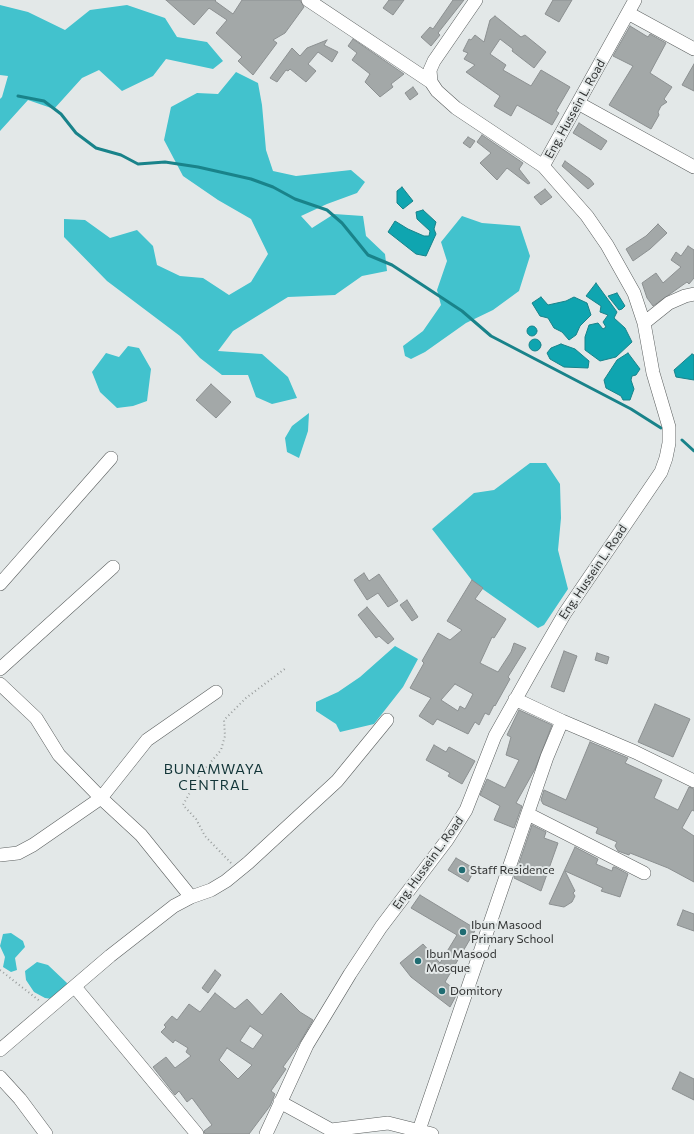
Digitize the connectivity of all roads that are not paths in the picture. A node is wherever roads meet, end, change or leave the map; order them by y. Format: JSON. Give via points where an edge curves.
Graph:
{"nodes":[{"id":1,"x":308,"y":0,"type":"edge"},
{"id":2,"x":476,"y":0,"type":"edge"},
{"id":3,"x":635,"y":0,"type":"edge"},
{"id":4,"x":628,"y":13,"type":"junction"},
{"id":5,"x":694,"y":48,"type":"edge"},
{"id":6,"x":431,"y":82,"type":"junction"},
{"id":7,"x":578,"y":103,"type":"junction"},
{"id":8,"x":543,"y":166,"type":"junction"},
{"id":9,"x":694,"y":167,"type":"edge"},
{"id":10,"x":694,"y":294,"type":"edge"},
{"id":11,"x":644,"y":323,"type":"junction"},
{"id":12,"x":111,"y":458,"type":"dead end"},
{"id":13,"x":113,"y":567,"type":"dead end"},
{"id":14,"x":0,"y":584,"type":"edge"},
{"id":15,"x":0,"y":669,"type":"edge"},
{"id":16,"x":0,"y":684,"type":"edge"},
{"id":17,"x":216,"y":692,"type":"dead end"},
{"id":18,"x":515,"y":699,"type":"junction"},
{"id":19,"x":387,"y":720,"type":"dead end"},
{"id":20,"x":562,"y":721,"type":"junction"},
{"id":21,"x":694,"y":781,"type":"edge"},
{"id":22,"x":100,"y":798,"type":"junction"},
{"id":23,"x":528,"y":814,"type":"junction"},
{"id":24,"x":0,"y":855,"type":"edge"},
{"id":25,"x":644,"y":873,"type":"dead end"},
{"id":26,"x":191,"y":896,"type":"junction"},
{"id":27,"x":75,"y":987,"type":"junction"},
{"id":28,"x":0,"y":1050,"type":"edge"},
{"id":29,"x":0,"y":1077,"type":"edge"},
{"id":30,"x":280,"y":1102,"type":"junction"},
{"id":31,"x":426,"y":1132,"type":"edge"},
{"id":32,"x":46,"y":1134,"type":"edge"},
{"id":33,"x":197,"y":1134,"type":"edge"},
{"id":34,"x":266,"y":1134,"type":"edge"}],
"edges":[{"from":1,"to":6,"type":"street"},
{"from":2,"to":6,"type":"street","via":[[434,61],[430,70]]},
{"from":3,"to":4,"type":"street","name":"Eng. Hussein L. Road"},
{"from":4,"to":5,"type":"street"},
{"from":4,"to":7,"type":"street","name":"Eng. Hussein L. Road"},
{"from":6,"to":8,"type":"street","via":[[456,108]]},
{"from":7,"to":8,"type":"street","name":"Eng. Hussein L. Road"},
{"from":7,"to":9,"type":"street"},
{"from":8,"to":11,"type":"street","name":"Eng. Hussein L. Road","via":[[607,245],[634,294]]},
{"from":10,"to":11,"type":"street","via":[[669,303]]},
{"from":11,"to":18,"type":"street","name":"Eng. Hussein L. Road","via":[[653,373],[669,427],[670,443],[666,458],[661,472],[565,613]]},
{"from":12,"to":14,"type":"street"},
{"from":13,"to":15,"type":"street"},
{"from":16,"to":22,"type":"street","via":[[36,718],[59,755]]},
{"from":17,"to":22,"type":"street","via":[[147,740]]},
{"from":18,"to":20,"type":"street"},
{"from":18,"to":30,"type":"street","name":"Eng. Hussein L. Road","via":[[495,736],[466,810],[350,974],[307,1045]]},
{"from":19,"to":26,"type":"street","via":[[337,780],[238,872],[211,890]]},
{"from":20,"to":21,"type":"street"},
{"from":20,"to":23,"type":"street"},
{"from":22,"to":24,"type":"street","via":[[33,845],[18,853]]},
{"from":22,"to":26,"type":"street","via":[[141,835]]},
{"from":23,"to":25,"type":"street"},
{"from":23,"to":31,"type":"street"},
{"from":26,"to":27,"type":"street","via":[[156,920]]},
{"from":27,"to":28,"type":"street"},
{"from":27,"to":33,"type":"street"},
{"from":29,"to":32,"type":"street"},
{"from":30,"to":31,"type":"street","via":[[331,1130],[388,1123]]},
{"from":30,"to":34,"type":"street","name":"Eng. Hussein L. Road"}]}
